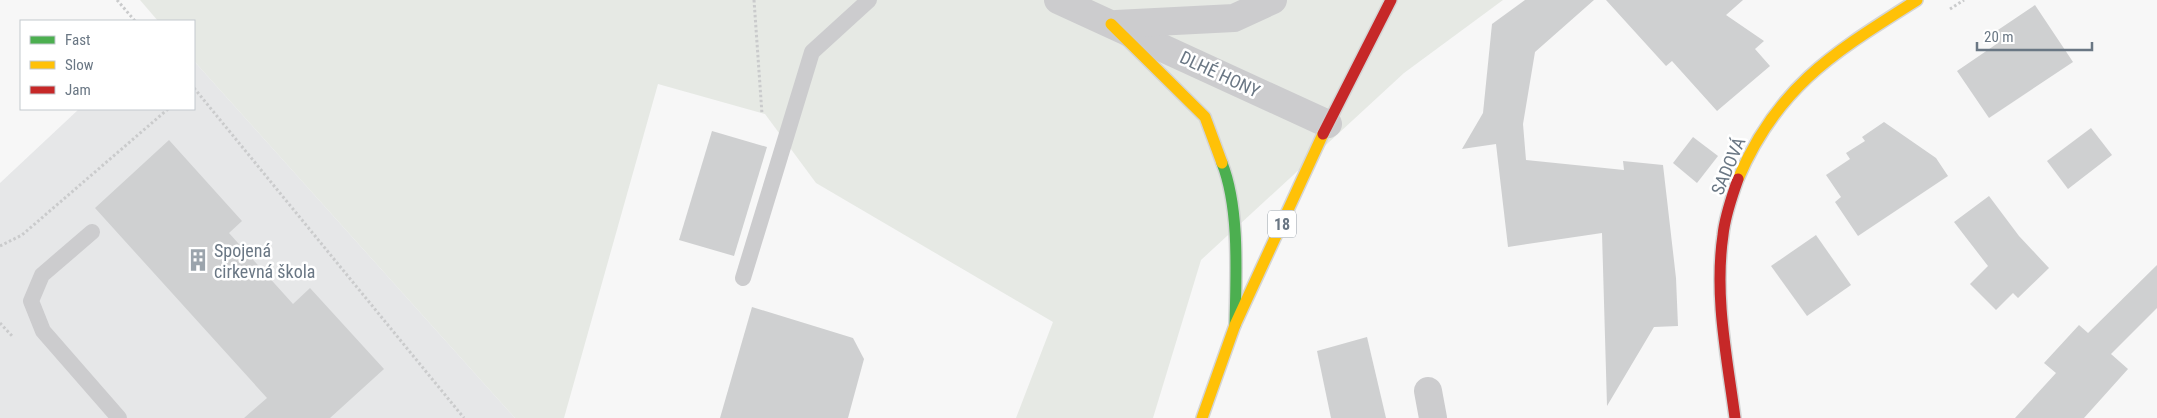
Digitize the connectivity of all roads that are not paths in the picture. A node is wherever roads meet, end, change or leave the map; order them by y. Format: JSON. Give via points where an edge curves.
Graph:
{"nodes":[{"id":1,"x":869,"y":0,"type":"edge"},
{"id":2,"x":1058,"y":0,"type":"edge"},
{"id":3,"x":1273,"y":0,"type":"edge"},
{"id":4,"x":1391,"y":0,"type":"edge"},
{"id":5,"x":1917,"y":0,"type":"edge"},
{"id":6,"x":1112,"y":24,"type":"junction"},
{"id":7,"x":1328,"y":124,"type":"junction"},
{"id":8,"x":92,"y":232,"type":"dead end"},
{"id":9,"x":743,"y":278,"type":"dead end"},
{"id":10,"x":1235,"y":325,"type":"junction"},
{"id":11,"x":1428,"y":391,"type":"dead end"},
{"id":12,"x":119,"y":418,"type":"edge"},
{"id":13,"x":1202,"y":418,"type":"edge"},
{"id":14,"x":1433,"y":418,"type":"edge"},
{"id":15,"x":1735,"y":418,"type":"edge"}],
"edges":[{"from":1,"to":9,"type":"lane","via":[[812,52]]},
{"from":2,"to":6,"type":"street","name":"DLHÉ HONY"},
{"from":3,"to":6,"type":"street","name":"DLHÉ HONY","via":[[1234,18]]},
{"from":4,"to":7,"type":"street","number":"18"},
{"from":5,"to":15,"type":"street","name":"SADOVÁ","via":[[1823,62],[1795,88],[1749,152],[1725,223],[1720,263]]},
{"from":6,"to":7,"type":"street","name":"DLHÉ HONY"},
{"from":6,"to":10,"type":"street","via":[[1205,116],[1228,178],[1236,249]]},
{"from":7,"to":10,"type":"street","number":"18"},
{"from":8,"to":12,"type":"lane","via":[[42,275],[31,301],[43,331]]},
{"from":10,"to":13,"type":"street","number":"18"},
{"from":11,"to":14,"type":"street"}]}
